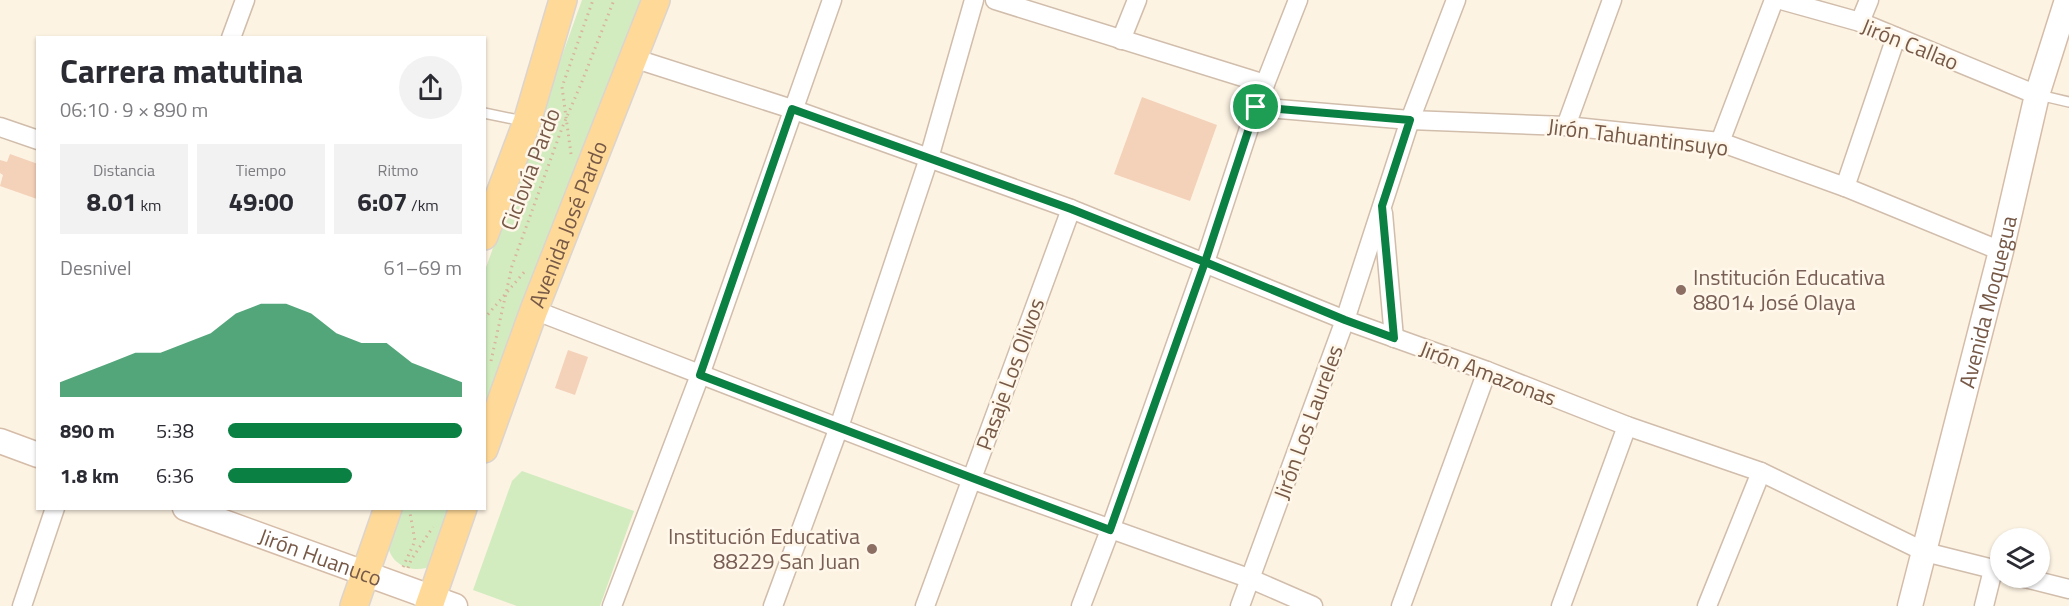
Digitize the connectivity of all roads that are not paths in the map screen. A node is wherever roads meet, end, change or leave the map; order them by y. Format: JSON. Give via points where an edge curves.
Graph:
{"nodes":[{"id":1,"x":245,"y":0,"type":"edge"},
{"id":2,"x":563,"y":0,"type":"edge"},
{"id":3,"x":656,"y":0,"type":"edge"},
{"id":4,"x":832,"y":0,"type":"edge"},
{"id":5,"x":974,"y":0,"type":"edge"},
{"id":6,"x":994,"y":0,"type":"edge"},
{"id":7,"x":1137,"y":0,"type":"edge"},
{"id":8,"x":1298,"y":0,"type":"edge"},
{"id":9,"x":1456,"y":0,"type":"edge"},
{"id":10,"x":1611,"y":0,"type":"edge"},
{"id":11,"x":1774,"y":0,"type":"edge"},
{"id":12,"x":1781,"y":0,"type":"edge"},
{"id":13,"x":1869,"y":0,"type":"edge"},
{"id":14,"x":2067,"y":0,"type":"edge"},
{"id":15,"x":1860,"y":22,"type":"junction"},
{"id":16,"x":233,"y":36,"type":"edge"},
{"id":17,"x":1896,"y":38,"type":"junction"},
{"id":18,"x":1121,"y":40,"type":"junction"},
{"id":19,"x":633,"y":58,"type":"junction"},
{"id":20,"x":1265,"y":84,"type":"junction"},
{"id":21,"x":2037,"y":95,"type":"junction"},
{"id":22,"x":2069,"y":102,"type":"edge"},
{"id":23,"x":1256,"y":107,"type":"junction"},
{"id":24,"x":792,"y":109,"type":"junction"},
{"id":25,"x":486,"y":113,"type":"edge"},
{"id":26,"x":1410,"y":120,"type":"junction"},
{"id":27,"x":526,"y":122,"type":"junction"},
{"id":28,"x":1566,"y":126,"type":"junction"},
{"id":29,"x":0,"y":127,"type":"edge"},
{"id":30,"x":36,"y":139,"type":"edge"},
{"id":31,"x":1720,"y":142,"type":"junction"},
{"id":32,"x":929,"y":158,"type":"junction"},
{"id":33,"x":1845,"y":186,"type":"junction"},
{"id":34,"x":1382,"y":206,"type":"junction"},
{"id":35,"x":1071,"y":209,"type":"junction"},
{"id":36,"x":486,"y":231,"type":"edge"},
{"id":37,"x":2001,"y":251,"type":"junction"},
{"id":38,"x":1205,"y":262,"type":"junction"},
{"id":39,"x":534,"y":310,"type":"junction"},
{"id":40,"x":1345,"y":320,"type":"junction"},
{"id":41,"x":1394,"y":338,"type":"junction"},
{"id":42,"x":1487,"y":371,"type":"junction"},
{"id":43,"x":700,"y":375,"type":"junction"},
{"id":44,"x":1627,"y":426,"type":"junction"},
{"id":45,"x":839,"y":427,"type":"junction"},
{"id":46,"x":0,"y":441,"type":"edge"},
{"id":47,"x":486,"y":443,"type":"edge"},
{"id":48,"x":36,"y":454,"type":"edge"},
{"id":49,"x":1761,"y":472,"type":"junction"},
{"id":50,"x":971,"y":479,"type":"junction"},
{"id":51,"x":54,"y":510,"type":"edge"},
{"id":52,"x":191,"y":510,"type":"edge"},
{"id":53,"x":387,"y":510,"type":"edge"},
{"id":54,"x":462,"y":510,"type":"edge"},
{"id":55,"x":1110,"y":530,"type":"junction"},
{"id":56,"x":1924,"y":552,"type":"junction"},
{"id":57,"x":1990,"y":569,"type":"edge"},
{"id":58,"x":365,"y":573,"type":"junction"},
{"id":59,"x":1251,"y":579,"type":"junction"},
{"id":60,"x":2050,"y":584,"type":"edge"},
{"id":61,"x":1991,"y":588,"type":"edge"},
{"id":62,"x":2069,"y":589,"type":"edge"},
{"id":63,"x":439,"y":603,"type":"edge"},
{"id":64,"x":22,"y":606,"type":"edge"},
{"id":65,"x":354,"y":606,"type":"edge"},
{"id":66,"x":612,"y":606,"type":"edge"},
{"id":67,"x":773,"y":606,"type":"edge"},
{"id":68,"x":925,"y":606,"type":"edge"},
{"id":69,"x":1080,"y":606,"type":"edge"},
{"id":70,"x":1240,"y":606,"type":"edge"},
{"id":71,"x":1313,"y":606,"type":"edge"},
{"id":72,"x":1401,"y":606,"type":"edge"},
{"id":73,"x":1561,"y":606,"type":"edge"},
{"id":74,"x":1707,"y":606,"type":"edge"},
{"id":75,"x":1910,"y":606,"type":"edge"},
{"id":76,"x":1984,"y":606,"type":"edge"}],
"edges":[{"from":1,"to":16,"type":"street"},
{"from":2,"to":27,"type":"main road"},
{"from":3,"to":19,"type":"main road","name":"Avenida José Pardo"},
{"from":4,"to":24,"type":"street"},
{"from":5,"to":32,"type":"street"},
{"from":6,"to":18,"type":"street"},
{"from":7,"to":18,"type":"street"},
{"from":8,"to":20,"type":"street"},
{"from":9,"to":26,"type":"street","name":"Jirón Los Laureles"},
{"from":10,"to":28,"type":"street"},
{"from":11,"to":31,"type":"street"},
{"from":12,"to":15,"type":"street","name":"Jirón Callao"},
{"from":13,"to":15,"type":"street"},
{"from":14,"to":21,"type":"main road","name":"Avenida Moquegua"},
{"from":15,"to":17,"type":"street","name":"Jirón Callao"},
{"from":17,"to":21,"type":"street","name":"Jirón Callao"},
{"from":17,"to":33,"type":"street"},
{"from":18,"to":20,"type":"street"},
{"from":19,"to":24,"type":"street","name":"Jirón Amazonas"},
{"from":19,"to":39,"type":"main road","name":"Avenida José Pardo"},
{"from":20,"to":23,"type":"street"},
{"from":21,"to":22,"type":"lane"},
{"from":21,"to":37,"type":"main road","name":"Avenida Moquegua"},
{"from":23,"to":26,"type":"street","name":"Jirón Tahuantinsuyo"},
{"from":23,"to":38,"type":"street"},
{"from":24,"to":32,"type":"street","name":"Jirón Amazonas"},
{"from":24,"to":43,"type":"street"},
{"from":25,"to":27,"type":"lane"},
{"from":26,"to":28,"type":"street","name":"Jirón Tahuantinsuyo"},
{"from":26,"to":34,"type":"street","name":"Jirón Los Laureles"},
{"from":27,"to":36,"type":"main road"},
{"from":28,"to":31,"type":"street","name":"Jirón Tahuantinsuyo"},
{"from":29,"to":30,"type":"street"},
{"from":31,"to":33,"type":"street","name":"Jirón Tahuantinsuyo"},
{"from":32,"to":35,"type":"street","name":"Jirón Amazonas"},
{"from":32,"to":45,"type":"street"},
{"from":33,"to":37,"type":"street","name":"Jirón Tahuantinsuyo"},
{"from":34,"to":40,"type":"street","name":"Jirón Los Laureles"},
{"from":34,"to":41,"type":"street"},
{"from":35,"to":38,"type":"street","name":"Jirón Amazonas"},
{"from":35,"to":50,"type":"street","name":"Pasaje Los Olivos"},
{"from":37,"to":56,"type":"main road","name":"Avenida Moquegua"},
{"from":38,"to":40,"type":"street","name":"Jirón Amazonas"},
{"from":38,"to":55,"type":"street"},
{"from":39,"to":43,"type":"street"},
{"from":39,"to":47,"type":"main road","name":"Avenida José Pardo"},
{"from":40,"to":41,"type":"street","name":"Jirón Amazonas"},
{"from":40,"to":59,"type":"street","name":"Jirón Los Laureles"},
{"from":41,"to":42,"type":"street","name":"Jirón Amazonas"},
{"from":42,"to":44,"type":"street","name":"Jirón Amazonas"},
{"from":42,"to":72,"type":"street"},
{"from":43,"to":45,"type":"street"},
{"from":43,"to":66,"type":"street"},
{"from":44,"to":49,"type":"street","name":"Jirón Amazonas"},
{"from":44,"to":73,"type":"street"},
{"from":45,"to":50,"type":"street"},
{"from":45,"to":67,"type":"street"},
{"from":46,"to":48,"type":"main road"},
{"from":49,"to":56,"type":"street","name":"Jirón Amazonas"},
{"from":49,"to":74,"type":"street"},
{"from":50,"to":55,"type":"street"},
{"from":50,"to":68,"type":"street","name":"Pasaje Los Olivos"},
{"from":51,"to":64,"type":"street"},
{"from":52,"to":58,"type":"main road","name":"Jirón Huanuco"},
{"from":53,"to":58,"type":"main road"},
{"from":54,"to":63,"type":"main road"},
{"from":55,"to":59,"type":"street"},
{"from":55,"to":69,"type":"street"},
{"from":56,"to":57,"type":"street","name":"Jirón Amazonas"},
{"from":56,"to":75,"type":"main road","name":"Avenida Moquegua"},
{"from":58,"to":63,"type":"main road","name":"Jirón Huanuco"},
{"from":58,"to":65,"type":"main road"},
{"from":59,"to":70,"type":"street","name":"Jirón Los Laureles"},
{"from":59,"to":71,"type":"street"},
{"from":60,"to":62,"type":"street"},
{"from":61,"to":76,"type":"street"}]}
